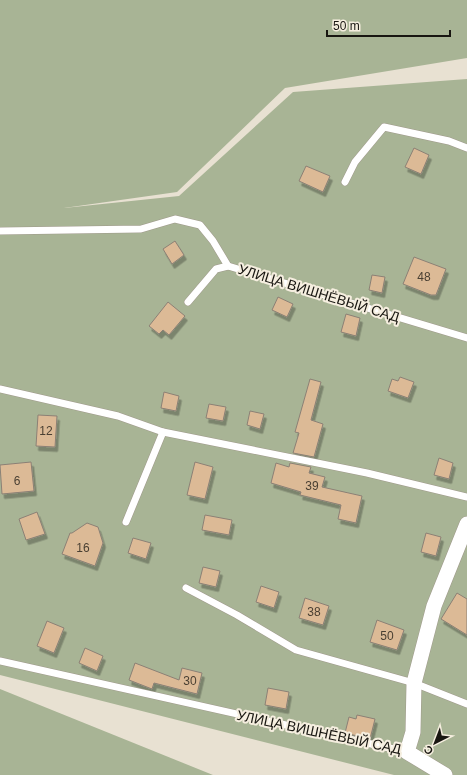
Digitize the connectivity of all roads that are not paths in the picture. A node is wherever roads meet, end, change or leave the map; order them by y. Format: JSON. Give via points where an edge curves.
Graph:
{"nodes":[{"id":1,"x":467,"y":148,"type":"edge"},
{"id":2,"x":345,"y":182,"type":"dead end"},
{"id":3,"x":0,"y":231,"type":"edge"},
{"id":4,"x":228,"y":266,"type":"junction"},
{"id":5,"x":188,"y":302,"type":"dead end"},
{"id":6,"x":467,"y":338,"type":"edge"},
{"id":7,"x":0,"y":389,"type":"edge"},
{"id":8,"x":163,"y":432,"type":"junction"},
{"id":9,"x":467,"y":497,"type":"edge"},
{"id":10,"x":126,"y":522,"type":"dead end"},
{"id":11,"x":467,"y":524,"type":"edge"},
{"id":12,"x":186,"y":588,"type":"dead end"},
{"id":13,"x":0,"y":661,"type":"edge"},
{"id":14,"x":414,"y":683,"type":"junction"},
{"id":15,"x":467,"y":704,"type":"edge"},
{"id":16,"x":407,"y":752,"type":"junction"},
{"id":17,"x":445,"y":775,"type":"edge"}],
"edges":[{"from":1,"to":2,"type":"lane","via":[[449,141],[384,127],[355,162]]},
{"from":3,"to":4,"type":"lane","name":"УЛИЦА ВИШНЁВЫЙ САД","via":[[141,229],[175,219],[200,225]]},
{"from":4,"to":5,"type":"lane","via":[[216,269]]},
{"from":4,"to":6,"type":"lane","name":"УЛИЦА ВИШНЁВЫЙ САД"},
{"from":7,"to":8,"type":"lane","via":[[118,416]]},
{"from":8,"to":9,"type":"lane","via":[[367,473]]},
{"from":8,"to":10,"type":"lane"},
{"from":11,"to":14,"type":"street","name":"УЛИЦА ВИШНЁВЫЙ САД","via":[[434,606]]},
{"from":12,"to":14,"type":"lane","via":[[296,650]]},
{"from":13,"to":16,"type":"lane","name":"УЛИЦА ВИШНЁВЫЙ САД"},
{"from":14,"to":15,"type":"lane"},
{"from":14,"to":16,"type":"street","name":"УЛИЦА ВИШНЁВЫЙ САД","via":[[413,732]]},
{"from":16,"to":17,"type":"street"}]}
